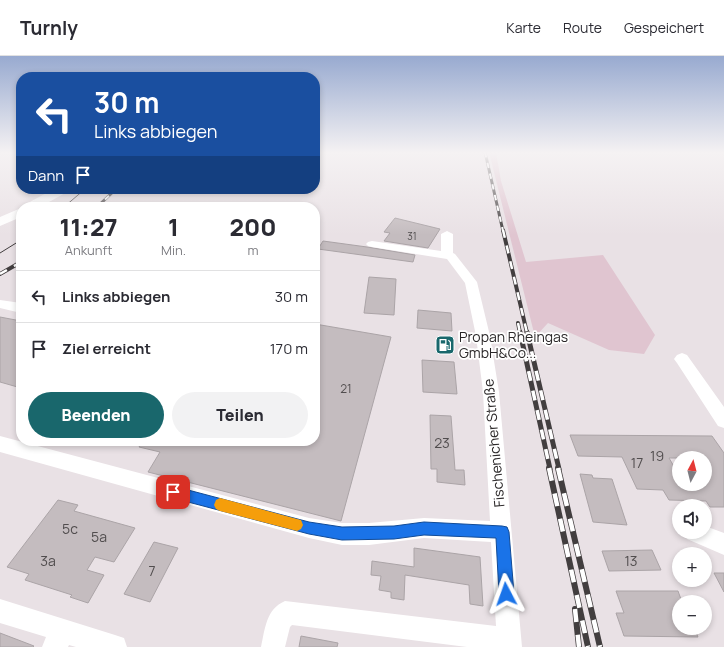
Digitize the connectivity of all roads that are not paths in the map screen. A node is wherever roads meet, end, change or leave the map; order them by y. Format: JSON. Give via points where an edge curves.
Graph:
{"nodes":[{"id":1,"x":54,"y":194,"type":"edge"},
{"id":2,"x":40,"y":202,"type":"edge"},
{"id":3,"x":16,"y":214,"type":"edge"},
{"id":4,"x":0,"y":222,"type":"edge"},
{"id":5,"x":447,"y":234,"type":"dead end"},
{"id":6,"x":372,"y":244,"type":"dead end"},
{"id":7,"x":447,"y":254,"type":"junction"},
{"id":8,"x":0,"y":304,"type":"edge"},
{"id":9,"x":16,"y":307,"type":"edge"},
{"id":10,"x":682,"y":359,"type":"dead end"},
{"id":11,"x":724,"y":421,"type":"edge"},
{"id":12,"x":0,"y":444,"type":"edge"},
{"id":13,"x":502,"y":532,"type":"junction"},
{"id":14,"x":712,"y":539,"type":"edge"},
{"id":15,"x":724,"y":544,"type":"edge"},
{"id":16,"x":0,"y":611,"type":"edge"},
{"id":17,"x":59,"y":639,"type":"edge"},
{"id":18,"x":510,"y":643,"type":"edge"},
{"id":19,"x":116,"y":647,"type":"edge"},
{"id":20,"x":273,"y":647,"type":"edge"}],
"edges":[{"from":1,"to":2,"type":"main road"},
{"from":3,"to":4,"type":"main road"},
{"from":5,"to":7,"type":"street"},
{"from":6,"to":7,"type":"street"},
{"from":7,"to":13,"type":"street","name":"Fischenicher Straße","via":[[455,260],[471,282],[483,336],[491,392]]},
{"from":8,"to":9,"type":"street"},
{"from":10,"to":11,"type":"street"},
{"from":12,"to":13,"type":"street","via":[[309,528],[342,534],[424,528]]},
{"from":13,"to":18,"type":"street","name":"Fischenicher Straße"},
{"from":14,"to":15,"type":"street"},
{"from":16,"to":17,"type":"street"},
{"from":17,"to":19,"type":"street"},
{"from":18,"to":20,"type":"street","via":[[285,613],[279,622]]}]}
